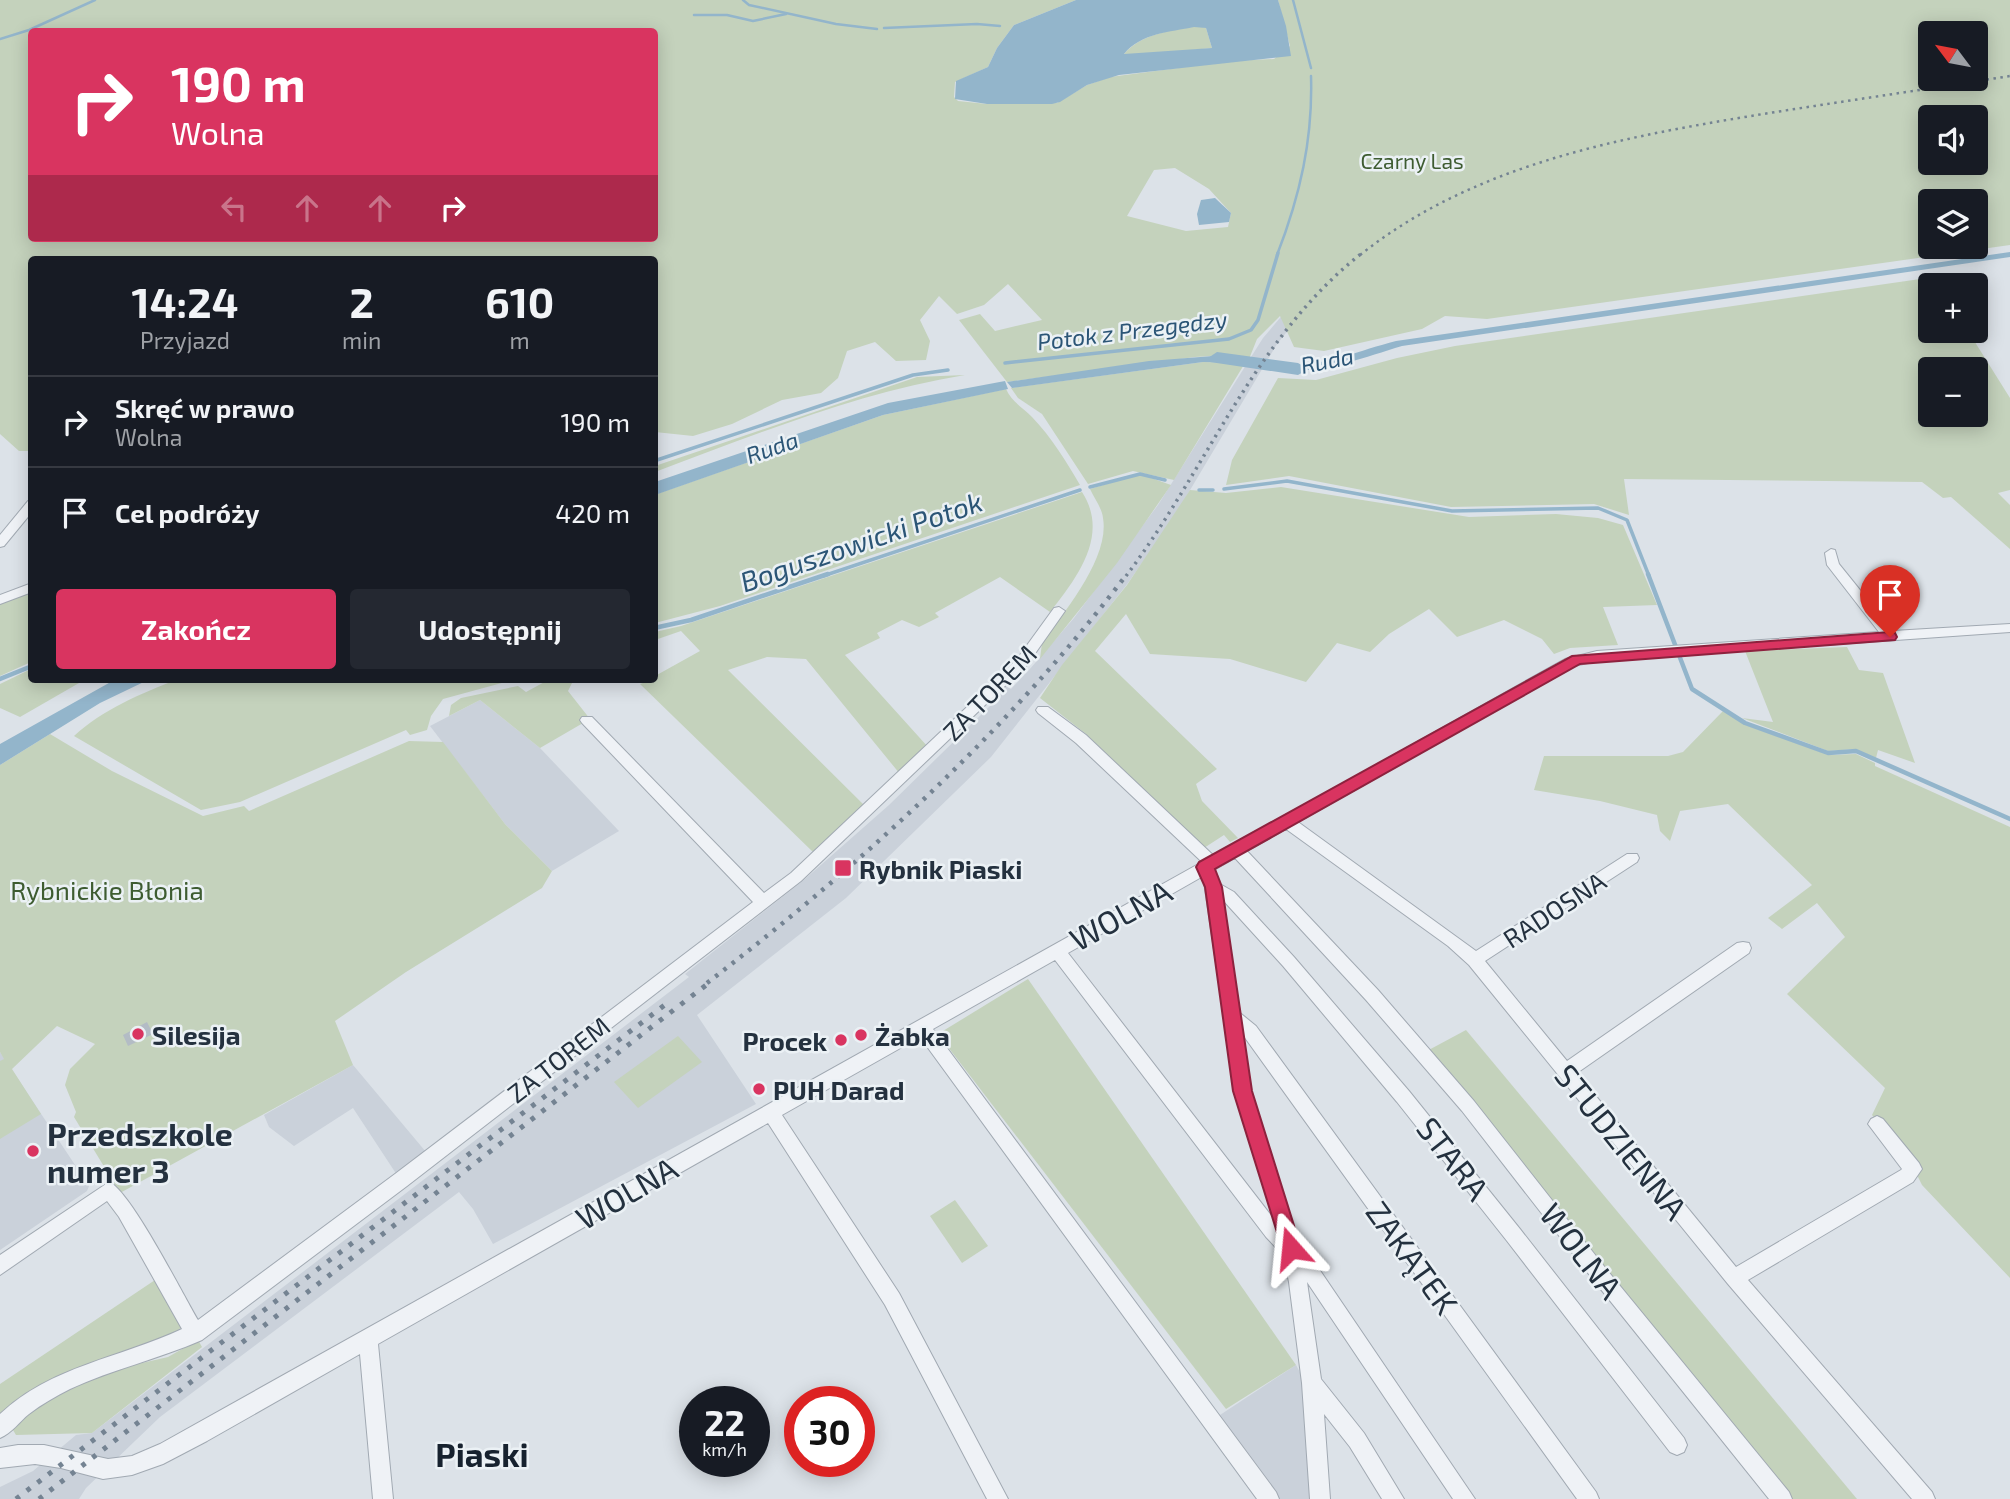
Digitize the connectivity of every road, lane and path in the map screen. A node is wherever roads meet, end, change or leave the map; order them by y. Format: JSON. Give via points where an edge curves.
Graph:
{"nodes":[{"id":1,"x":28,"y":509,"type":"edge"},
{"id":2,"x":0,"y":543,"type":"edge"},
{"id":3,"x":1831,"y":553,"type":"dead end"},
{"id":4,"x":28,"y":589,"type":"edge"},
{"id":5,"x":0,"y":600,"type":"edge"},
{"id":6,"x":1059,"y":611,"type":"dead end"},
{"id":7,"x":2010,"y":628,"type":"edge"},
{"id":8,"x":1890,"y":637,"type":"junction"},
{"id":9,"x":1043,"y":710,"type":"dead end"},
{"id":10,"x":587,"y":720,"type":"dead end"},
{"id":11,"x":1285,"y":821,"type":"junction"},
{"id":12,"x":1236,"y":849,"type":"junction"},
{"id":13,"x":1632,"y":858,"type":"dead end"},
{"id":14,"x":1209,"y":865,"type":"junction"},
{"id":15,"x":1213,"y":887,"type":"junction"},
{"id":16,"x":763,"y":902,"type":"junction"},
{"id":17,"x":1743,"y":948,"type":"dead end"},
{"id":18,"x":1058,"y":950,"type":"junction"},
{"id":19,"x":1475,"y":960,"type":"junction"},
{"id":20,"x":1234,"y":1018,"type":"junction"},
{"id":21,"x":921,"y":1026,"type":"junction"},
{"id":22,"x":1565,"y":1072,"type":"junction"},
{"id":23,"x":770,"y":1112,"type":"junction"},
{"id":24,"x":1877,"y":1124,"type":"dead end"},
{"id":25,"x":1291,"y":1248,"type":"junction"},
{"id":26,"x":0,"y":1266,"type":"edge"},
{"id":27,"x":1734,"y":1278,"type":"junction"},
{"id":28,"x":195,"y":1333,"type":"junction"},
{"id":29,"x":368,"y":1337,"type":"junction"},
{"id":30,"x":1312,"y":1383,"type":"junction"},
{"id":31,"x":0,"y":1427,"type":"edge"},
{"id":32,"x":1677,"y":1445,"type":"dead end"},
{"id":33,"x":0,"y":1458,"type":"edge"},
{"id":34,"x":996,"y":1498,"type":"edge"},
{"id":35,"x":383,"y":1499,"type":"edge"},
{"id":36,"x":1269,"y":1499,"type":"edge"},
{"id":37,"x":1320,"y":1499,"type":"edge"},
{"id":38,"x":1394,"y":1499,"type":"edge"},
{"id":39,"x":1465,"y":1499,"type":"edge"},
{"id":40,"x":1589,"y":1499,"type":"edge"},
{"id":41,"x":1782,"y":1499,"type":"edge"},
{"id":42,"x":1925,"y":1499,"type":"edge"}],
"edges":[{"from":1,"to":2,"type":"street"},
{"from":3,"to":8,"type":"street","via":[[1833,565]]},
{"from":4,"to":5,"type":"street"},
{"from":6,"to":16,"type":"street","name":"ZA TOREM","via":[[1023,662],[846,832]]},
{"from":7,"to":8,"type":"street","name":"WOLNA"},
{"from":8,"to":11,"type":"street","name":"WOLNA","via":[[1597,656],[1570,662]]},
{"from":9,"to":14,"type":"street","via":[[1081,739]]},
{"from":10,"to":16,"type":"street"},
{"from":11,"to":12,"type":"street","name":"WOLNA"},
{"from":11,"to":19,"type":"street","name":"STUDZIENNA"},
{"from":12,"to":14,"type":"street","name":"WOLNA"},
{"from":12,"to":41,"type":"street","name":"WOLNA","via":[[1468,1106]]},
{"from":13,"to":19,"type":"street","name":"RADOSNA"},
{"from":14,"to":15,"type":"street","name":"STARA"},
{"from":14,"to":18,"type":"street","name":"WOLNA"},
{"from":15,"to":20,"type":"street","name":"STARA"},
{"from":15,"to":32,"type":"street","name":"STARA","via":[[1228,896],[1315,990],[1414,1108]]},
{"from":16,"to":28,"type":"street","name":"ZA TOREM"},
{"from":17,"to":22,"type":"street"},
{"from":18,"to":21,"type":"street","name":"WOLNA"},
{"from":18,"to":25,"type":"street","via":[[1272,1231]]},
{"from":19,"to":22,"type":"street","name":"STUDZIENNA"},
{"from":20,"to":25,"type":"street","name":"STARA","via":[[1242,1091]]},
{"from":20,"to":40,"type":"street","name":"ZAKĄTEK","via":[[1250,1031]]},
{"from":21,"to":23,"type":"street","name":"WOLNA"},
{"from":21,"to":36,"type":"street"},
{"from":22,"to":27,"type":"street","name":"STUDZIENNA"},
{"from":23,"to":29,"type":"street","name":"WOLNA"},
{"from":23,"to":34,"type":"street","via":[[892,1299]]},
{"from":24,"to":27,"type":"street","via":[[1913,1169],[1907,1176]]},
{"from":25,"to":30,"type":"street","name":"STARA"},
{"from":25,"to":39,"type":"street"},
{"from":26,"to":28,"type":"street","via":[[109,1191]]},
{"from":27,"to":42,"type":"street","name":"STUDZIENNA"},
{"from":28,"to":31,"type":"street","name":"ZA TOREM","via":[[165,1348],[75,1375]]},
{"from":29,"to":33,"type":"street","name":"WOLNA","via":[[211,1427],[128,1466],[101,1468],[36,1454]]},
{"from":29,"to":35,"type":"street"},
{"from":30,"to":37,"type":"street","name":"STARA"},
{"from":30,"to":38,"type":"street","name":"STARA","via":[[1357,1440]]}]}
